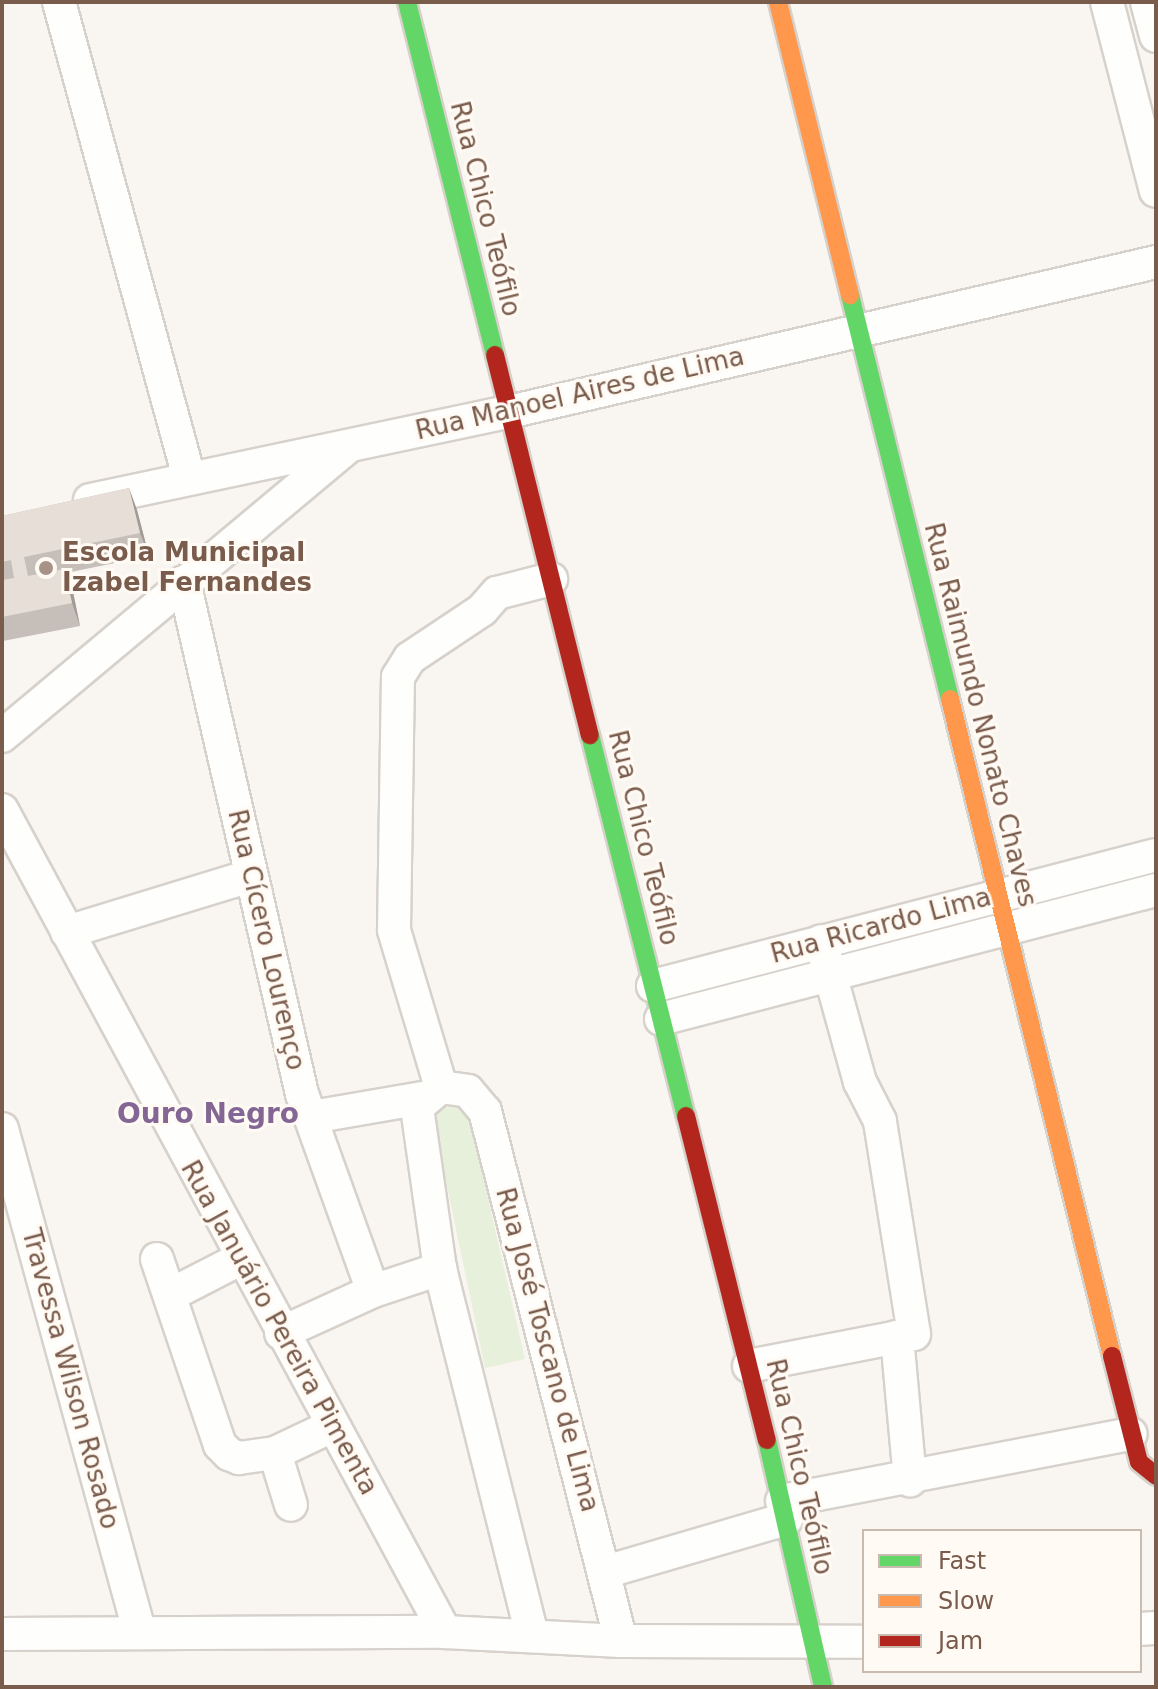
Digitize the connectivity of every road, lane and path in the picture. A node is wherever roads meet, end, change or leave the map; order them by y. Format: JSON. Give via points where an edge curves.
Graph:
{"nodes":[{"id":1,"x":59,"y":2,"type":"edge"},
{"id":2,"x":407,"y":2,"type":"edge"},
{"id":3,"x":1107,"y":2,"type":"edge"},
{"id":4,"x":1147,"y":2,"type":"edge"},
{"id":5,"x":777,"y":4,"type":"edge"},
{"id":6,"x":1156,"y":36,"type":"edge"},
{"id":7,"x":1156,"y":191,"type":"edge"},
{"id":8,"x":1156,"y":262,"type":"edge"},
{"id":9,"x":858,"y":330,"type":"junction"},
{"id":10,"x":509,"y":412,"type":"junction"},
{"id":11,"x":350,"y":444,"type":"junction"},
{"id":12,"x":189,"y":477,"type":"junction"},
{"id":13,"x":64,"y":507,"type":"edge"},
{"id":14,"x":551,"y":579,"type":"junction"},
{"id":15,"x":184,"y":582,"type":"junction"},
{"id":16,"x":2,"y":736,"type":"edge"},
{"id":17,"x":2,"y":810,"type":"edge"},
{"id":18,"x":1156,"y":855,"type":"edge"},
{"id":19,"x":250,"y":876,"type":"junction"},
{"id":20,"x":1156,"y":890,"type":"edge"},
{"id":21,"x":998,"y":895,"type":"junction"},
{"id":22,"x":1006,"y":928,"type":"junction"},
{"id":23,"x":67,"y":932,"type":"junction"},
{"id":24,"x":821,"y":941,"type":"junction"},
{"id":25,"x":829,"y":974,"type":"junction"},
{"id":26,"x":653,"y":986,"type":"junction"},
{"id":27,"x":661,"y":1019,"type":"junction"},
{"id":28,"x":431,"y":1093,"type":"junction"},
{"id":29,"x":312,"y":1117,"type":"junction"},
{"id":30,"x":2,"y":1129,"type":"edge"},
{"id":31,"x":14,"y":1221,"type":"edge"},
{"id":32,"x":157,"y":1259,"type":"dead end"},
{"id":33,"x":240,"y":1259,"type":"junction"},
{"id":34,"x":440,"y":1269,"type":"junction"},
{"id":35,"x":373,"y":1291,"type":"junction"},
{"id":36,"x":170,"y":1295,"type":"junction"},
{"id":37,"x":281,"y":1333,"type":"junction"},
{"id":38,"x":897,"y":1337,"type":"junction"},
{"id":39,"x":749,"y":1366,"type":"junction"},
{"id":40,"x":332,"y":1426,"type":"junction"},
{"id":41,"x":1131,"y":1434,"type":"junction"},
{"id":42,"x":275,"y":1453,"type":"junction"},
{"id":43,"x":1156,"y":1476,"type":"edge"},
{"id":44,"x":910,"y":1480,"type":"junction"},
{"id":45,"x":291,"y":1505,"type":"dead end"},
{"id":46,"x":784,"y":1510,"type":"junction"},
{"id":47,"x":605,"y":1572,"type":"junction"},
{"id":48,"x":139,"y":1630,"type":"junction"},
{"id":49,"x":445,"y":1632,"type":"junction"},
{"id":50,"x":2,"y":1634,"type":"edge"},
{"id":51,"x":532,"y":1635,"type":"junction"},
{"id":52,"x":621,"y":1641,"type":"junction"},
{"id":53,"x":813,"y":1642,"type":"junction"},
{"id":54,"x":862,"y":1642,"type":"edge"},
{"id":55,"x":823,"y":1687,"type":"edge"}],
"edges":[{"from":1,"to":12,"type":"street"},
{"from":2,"to":10,"type":"street","name":"Rua Chico Teófilo"},
{"from":3,"to":7,"type":"street"},
{"from":4,"to":6,"type":"street"},
{"from":5,"to":9,"type":"street","name":"Rua Raimundo Nonato Chaves"},
{"from":8,"to":9,"type":"street","name":"Rua Manoel Aires de Lima"},
{"from":9,"to":10,"type":"street","name":"Rua Manoel Aires de Lima"},
{"from":9,"to":21,"type":"street","name":"Rua Raimundo Nonato Chaves"},
{"from":10,"to":11,"type":"street","name":"Rua Manoel Aires de Lima"},
{"from":10,"to":14,"type":"street","name":"Rua Chico Teófilo"},
{"from":11,"to":12,"type":"street","name":"Rua Manoel Aires de Lima"},
{"from":11,"to":15,"type":"street"},
{"from":12,"to":13,"type":"street","name":"Rua Manoel Aires de Lima"},
{"from":14,"to":26,"type":"street","name":"Rua Chico Teófilo"},
{"from":14,"to":28,"type":"street","via":[[497,593],[482,610],[410,658],[398,677],[394,930]]},
{"from":15,"to":16,"type":"street"},
{"from":15,"to":19,"type":"street","name":"Rua Cícero Lourenço"},
{"from":17,"to":23,"type":"street","name":"Rua Januário Pereira Pimenta"},
{"from":18,"to":21,"type":"street","name":"Rua Ricardo Lima"},
{"from":19,"to":23,"type":"street"},
{"from":19,"to":29,"type":"street","name":"Rua Cícero Lourenço"},
{"from":20,"to":22,"type":"street","name":"Rua Ricardo Lima"},
{"from":21,"to":22,"type":"street","name":"Rua Raimundo Nonato Chaves"},
{"from":21,"to":24,"type":"street","name":"Rua Ricardo Lima"},
{"from":22,"to":25,"type":"street","name":"Rua Ricardo Lima"},
{"from":22,"to":41,"type":"street","name":"Rua Raimundo Nonato Chaves"},
{"from":23,"to":33,"type":"street","name":"Rua Januário Pereira Pimenta"},
{"from":24,"to":25,"type":"street"},
{"from":24,"to":26,"type":"street","name":"Rua Ricardo Lima"},
{"from":25,"to":27,"type":"street","name":"Rua Ricardo Lima"},
{"from":25,"to":38,"type":"street","via":[[860,1082],[880,1121],[914,1334]]},
{"from":26,"to":27,"type":"street","name":"Rua Chico Teófilo"},
{"from":27,"to":39,"type":"street","name":"Rua Chico Teófilo"},
{"from":28,"to":29,"type":"street"},
{"from":28,"to":34,"type":"street","via":[[417,1107],[418,1138]]},
{"from":28,"to":47,"type":"street","name":"Rua José Toscano de Lima","via":[[468,1091],[485,1111]]},
{"from":29,"to":35,"type":"street","name":"Rua Cícero Lourenço"},
{"from":30,"to":31,"type":"street","name":"Travessa Wilson Rosado"},
{"from":31,"to":48,"type":"street","name":"Travessa Wilson Rosado"},
{"from":32,"to":36,"type":"street"},
{"from":33,"to":36,"type":"street"},
{"from":33,"to":37,"type":"street","name":"Rua Januário Pereira Pimenta"},
{"from":34,"to":35,"type":"street"},
{"from":34,"to":51,"type":"street"},
{"from":35,"to":37,"type":"street"},
{"from":36,"to":42,"type":"street","via":[[220,1445],[239,1458]]},
{"from":37,"to":40,"type":"street","name":"Rua Januário Pereira Pimenta"},
{"from":38,"to":39,"type":"street"},
{"from":38,"to":44,"type":"street"},
{"from":39,"to":46,"type":"street","name":"Rua Chico Teófilo"},
{"from":40,"to":42,"type":"street"},
{"from":40,"to":49,"type":"street","name":"Rua Januário Pereira Pimenta"},
{"from":41,"to":43,"type":"street","name":"Rua Raimundo Nonato Chaves","via":[[1139,1462]]},
{"from":41,"to":44,"type":"street"},
{"from":42,"to":45,"type":"street"},
{"from":44,"to":46,"type":"street"},
{"from":46,"to":47,"type":"street"},
{"from":46,"to":53,"type":"street","name":"Rua Chico Teófilo"},
{"from":47,"to":52,"type":"street","name":"Rua José Toscano de Lima"},
{"from":48,"to":49,"type":"street"},
{"from":48,"to":50,"type":"street"},
{"from":49,"to":51,"type":"street"},
{"from":51,"to":52,"type":"street"},
{"from":52,"to":53,"type":"street"},
{"from":53,"to":54,"type":"street"},
{"from":53,"to":55,"type":"street","name":"Rua Chico Teófilo"}]}
